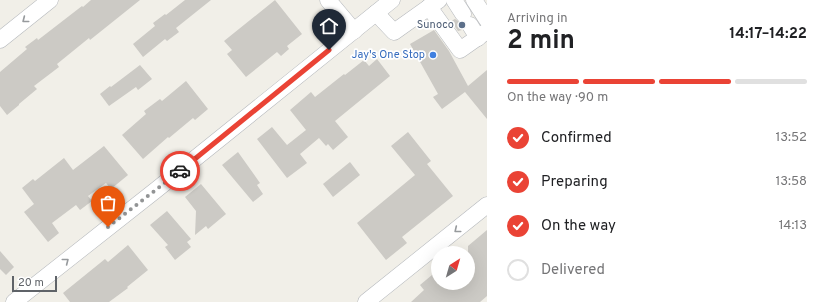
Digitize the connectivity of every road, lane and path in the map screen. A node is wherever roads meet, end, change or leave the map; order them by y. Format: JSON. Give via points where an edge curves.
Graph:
{"nodes":[{"id":1,"x":50,"y":0,"type":"edge"},
{"id":2,"x":328,"y":0,"type":"edge"},
{"id":3,"x":392,"y":0,"type":"edge"},
{"id":4,"x":454,"y":0,"type":"edge"},
{"id":5,"x":474,"y":0,"type":"edge"},
{"id":6,"x":434,"y":4,"type":"edge"},
{"id":7,"x":376,"y":13,"type":"junction"},
{"id":8,"x":487,"y":20,"type":"edge"},
{"id":9,"x":474,"y":27,"type":"edge"},
{"id":10,"x":354,"y":30,"type":"junction"},
{"id":11,"x":0,"y":40,"type":"edge"},
{"id":12,"x":487,"y":205,"type":"edge"},
{"id":13,"x":14,"y":302,"type":"edge"},
{"id":14,"x":366,"y":302,"type":"edge"}],
"edges":[{"from":1,"to":11,"type":"street","one_way":true},
{"from":2,"to":10,"type":"street"},
{"from":3,"to":7,"type":"street"},
{"from":4,"to":9,"type":"street"},
{"from":5,"to":8,"type":"street"},
{"from":6,"to":7,"type":"street","via":[[394,32]]},
{"from":6,"to":9,"type":"street","via":[[460,50]]},
{"from":7,"to":10,"type":"street"},
{"from":13,"to":10,"type":"street","one_way":true},
{"from":12,"to":14,"type":"street","one_way":true}]}
